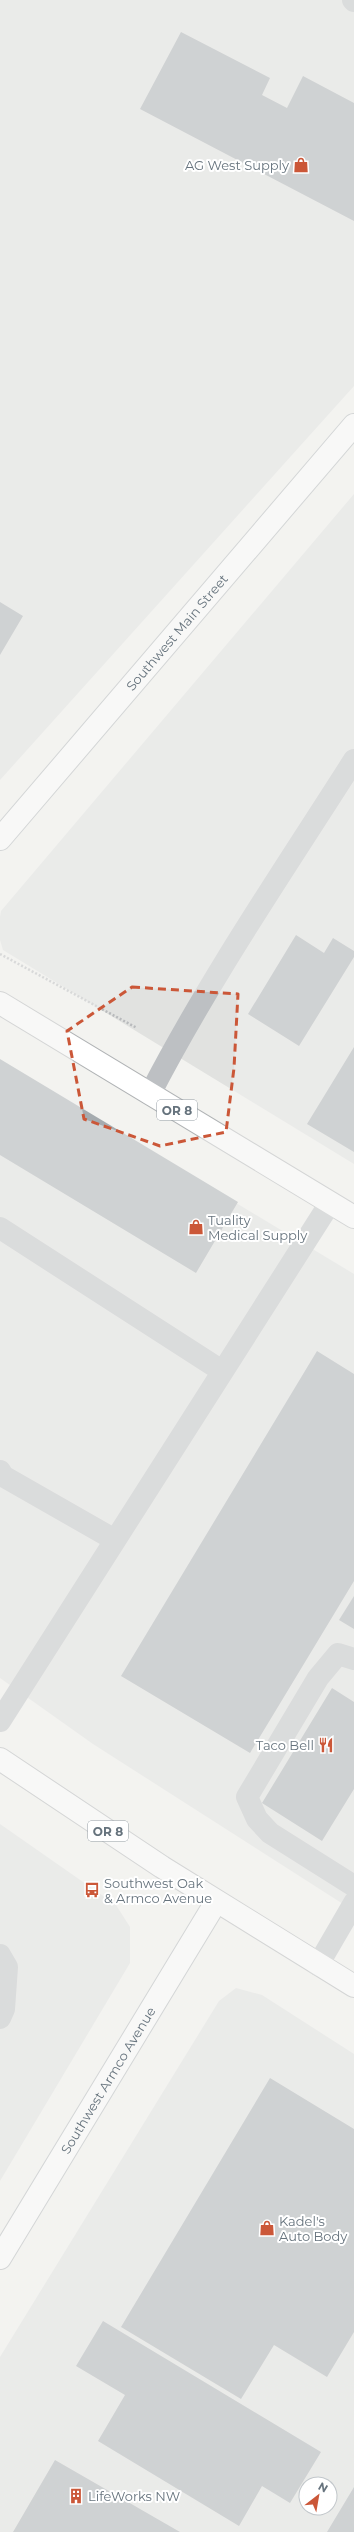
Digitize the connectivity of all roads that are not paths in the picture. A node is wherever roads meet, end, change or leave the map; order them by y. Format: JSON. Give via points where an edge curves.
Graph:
{"nodes":[{"id":1,"x":354,"y":425,"type":"edge"},
{"id":2,"x":354,"y":760,"type":"edge"},
{"id":3,"x":0,"y":839,"type":"edge"},
{"id":4,"x":0,"y":1003,"type":"edge"},
{"id":5,"x":150,"y":1094,"type":"junction"},
{"id":6,"x":330,"y":1202,"type":"junction"},
{"id":7,"x":354,"y":1218,"type":"edge"},
{"id":8,"x":0,"y":1228,"type":"edge"},
{"id":9,"x":222,"y":1371,"type":"junction"},
{"id":10,"x":0,"y":1471,"type":"edge"},
{"id":11,"x":115,"y":1540,"type":"junction"},
{"id":12,"x":354,"y":1659,"type":"edge"},
{"id":13,"x":0,"y":1721,"type":"edge"},
{"id":14,"x":0,"y":1759,"type":"edge"},
{"id":15,"x":354,"y":1886,"type":"edge"},
{"id":16,"x":216,"y":1902,"type":"junction"},
{"id":17,"x":354,"y":1903,"type":"edge"},
{"id":18,"x":0,"y":1955,"type":"edge"},
{"id":19,"x":318,"y":1965,"type":"junction"},
{"id":20,"x":354,"y":1986,"type":"edge"},
{"id":21,"x":0,"y":2018,"type":"edge"},
{"id":22,"x":0,"y":2258,"type":"edge"}],
"edges":[{"from":1,"to":3,"type":"main road","name":"Southwest Main Street"},
{"from":2,"to":5,"type":"lane","via":[[217,975]]},
{"from":4,"to":5,"type":"main road","number":"OR 8"},
{"from":5,"to":6,"type":"main road","number":"OR 8"},
{"from":6,"to":7,"type":"main road","number":"OR 8"},
{"from":6,"to":9,"type":"lane"},
{"from":8,"to":9,"type":"lane"},
{"from":9,"to":11,"type":"lane"},
{"from":10,"to":11,"type":"lane","via":[[2,1476]]},
{"from":11,"to":13,"type":"lane"},
{"from":12,"to":15,"type":"lane","via":[[338,1654],[318,1678],[247,1797],[256,1819],[270,1833]]},
{"from":14,"to":16,"type":"main road","number":"OR 8"},
{"from":16,"to":19,"type":"main road","number":"OR 8"},
{"from":16,"to":22,"type":"main road","name":"Southwest Armco Avenue"},
{"from":17,"to":19,"type":"lane"},
{"from":18,"to":21,"type":"lane","via":[[8,1968],[4,2008]]},
{"from":19,"to":20,"type":"main road","number":"OR 8"}]}
